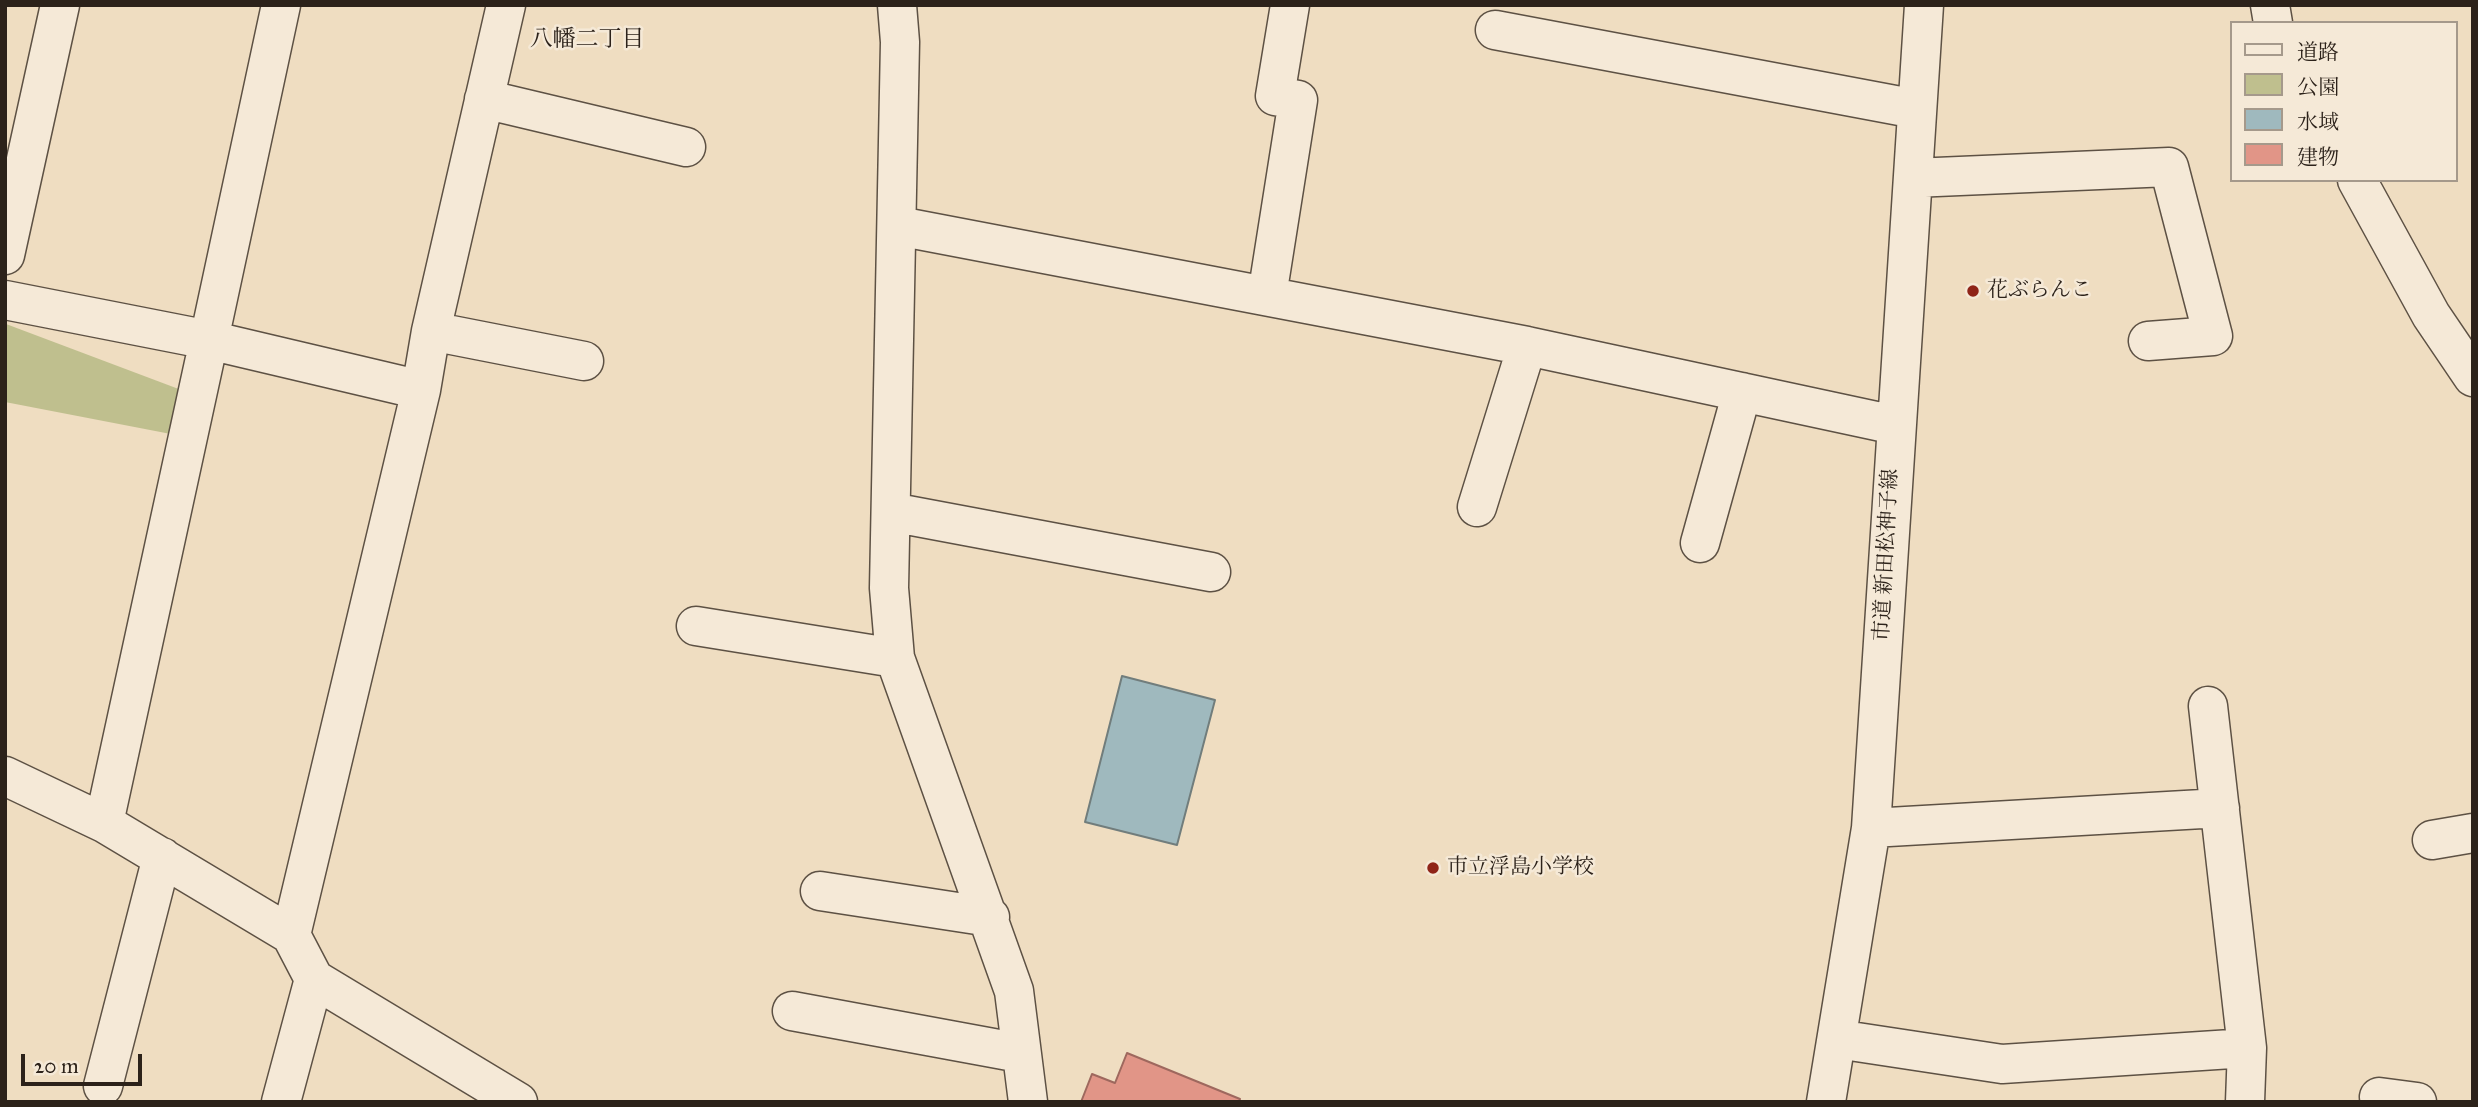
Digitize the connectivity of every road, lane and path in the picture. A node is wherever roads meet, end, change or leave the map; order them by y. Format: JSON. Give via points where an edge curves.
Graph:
{"nodes":[{"id":1,"x":60,"y":5,"type":"edge"},
{"id":2,"x":281,"y":5,"type":"edge"},
{"id":3,"x":506,"y":5,"type":"edge"},
{"id":4,"x":897,"y":5,"type":"edge"},
{"id":5,"x":1290,"y":5,"type":"edge"},
{"id":6,"x":1924,"y":5,"type":"edge"},
{"id":7,"x":1494,"y":30,"type":"dead end"},
{"id":8,"x":484,"y":99,"type":"junction"},
{"id":9,"x":1916,"y":109,"type":"junction"},
{"id":10,"x":686,"y":148,"type":"dead end"},
{"id":11,"x":1913,"y":178,"type":"junction"},
{"id":12,"x":2358,"y":182,"type":"edge"},
{"id":13,"x":898,"y":226,"type":"junction"},
{"id":14,"x":5,"y":255,"type":"edge"},
{"id":15,"x":1266,"y":296,"type":"junction"},
{"id":16,"x":5,"y":300,"type":"edge"},
{"id":17,"x":431,"y":331,"type":"junction"},
{"id":18,"x":209,"y":340,"type":"junction"},
{"id":19,"x":2148,"y":341,"type":"dead end"},
{"id":20,"x":1527,"y":346,"type":"junction"},
{"id":21,"x":584,"y":361,"type":"dead end"},
{"id":22,"x":2473,"y":377,"type":"edge"},
{"id":23,"x":421,"y":390,"type":"junction"},
{"id":24,"x":1742,"y":392,"type":"junction"},
{"id":25,"x":1895,"y":425,"type":"junction"},
{"id":26,"x":1478,"y":507,"type":"dead end"},
{"id":27,"x":891,"y":512,"type":"junction"},
{"id":28,"x":1700,"y":543,"type":"dead end"},
{"id":29,"x":1211,"y":572,"type":"dead end"},
{"id":30,"x":696,"y":626,"type":"dead end"},
{"id":31,"x":895,"y":658,"type":"junction"},
{"id":32,"x":2208,"y":706,"type":"dead end"},
{"id":33,"x":5,"y":776,"type":"edge"},
{"id":34,"x":2220,"y":807,"type":"junction"},
{"id":35,"x":104,"y":823,"type":"junction"},
{"id":36,"x":1871,"y":828,"type":"junction"},
{"id":37,"x":2473,"y":833,"type":"edge"},
{"id":38,"x":2432,"y":840,"type":"dead end"},
{"id":39,"x":162,"y":857,"type":"junction"},
{"id":40,"x":820,"y":891,"type":"dead end"},
{"id":41,"x":990,"y":917,"type":"junction"},
{"id":42,"x":291,"y":935,"type":"junction"},
{"id":43,"x":314,"y":979,"type":"junction"},
{"id":44,"x":792,"y":1011,"type":"dead end"},
{"id":45,"x":1838,"y":1039,"type":"junction"},
{"id":46,"x":2247,"y":1048,"type":"junction"},
{"id":47,"x":1020,"y":1053,"type":"junction"},
{"id":48,"x":103,"y":1086,"type":"dead end"},
{"id":49,"x":2379,"y":1097,"type":"dead end"},
{"id":50,"x":281,"y":1102,"type":"edge"},
{"id":51,"x":518,"y":1102,"type":"edge"},
{"id":52,"x":1028,"y":1102,"type":"edge"},
{"id":53,"x":1826,"y":1102,"type":"edge"},
{"id":54,"x":2245,"y":1102,"type":"edge"},
{"id":55,"x":2417,"y":1102,"type":"edge"}],
"edges":[{"from":1,"to":14,"type":"street"},
{"from":2,"to":18,"type":"street"},
{"from":3,"to":8,"type":"street"},
{"from":4,"to":13,"type":"street","via":[[901,42]]},
{"from":5,"to":15,"type":"street","via":[[1275,96],[1298,100]]},
{"from":6,"to":9,"type":"street","name":"市道 新田松神子線"},
{"from":7,"to":9,"type":"street"},
{"from":8,"to":10,"type":"street"},
{"from":8,"to":17,"type":"street"},
{"from":9,"to":11,"type":"street","name":"市道 新田松神子線"},
{"from":11,"to":19,"type":"street","via":[[2169,167],[2213,335]]},
{"from":11,"to":25,"type":"street","name":"市道 新田松神子線"},
{"from":12,"to":22,"type":"street","via":[[2431,316]]},
{"from":13,"to":15,"type":"street"},
{"from":13,"to":27,"type":"street"},
{"from":15,"to":20,"type":"street"},
{"from":16,"to":18,"type":"street"},
{"from":17,"to":21,"type":"street"},
{"from":17,"to":23,"type":"street"},
{"from":18,"to":23,"type":"street"},
{"from":18,"to":35,"type":"street"},
{"from":20,"to":24,"type":"street"},
{"from":20,"to":26,"type":"street"},
{"from":23,"to":42,"type":"street"},
{"from":24,"to":25,"type":"street"},
{"from":24,"to":28,"type":"street"},
{"from":25,"to":36,"type":"street","name":"市道 新田松神子線"},
{"from":27,"to":29,"type":"street"},
{"from":27,"to":31,"type":"street","via":[[889,588]]},
{"from":30,"to":31,"type":"street"},
{"from":31,"to":41,"type":"street"},
{"from":32,"to":34,"type":"street"},
{"from":33,"to":35,"type":"street"},
{"from":34,"to":36,"type":"street"},
{"from":34,"to":46,"type":"street"},
{"from":35,"to":39,"type":"street"},
{"from":36,"to":45,"type":"street","name":"市道 新田松神子線"},
{"from":37,"to":38,"type":"street"},
{"from":39,"to":42,"type":"street"},
{"from":39,"to":48,"type":"street"},
{"from":40,"to":41,"type":"street"},
{"from":41,"to":47,"type":"street","via":[[1014,991]]},
{"from":42,"to":43,"type":"street"},
{"from":43,"to":50,"type":"street"},
{"from":43,"to":51,"type":"street"},
{"from":44,"to":47,"type":"street"},
{"from":45,"to":46,"type":"street","via":[[2002,1064]]},
{"from":45,"to":53,"type":"street","name":"市道 新田松神子線"},
{"from":46,"to":54,"type":"street"},
{"from":47,"to":52,"type":"street"},
{"from":49,"to":55,"type":"street"}]}
